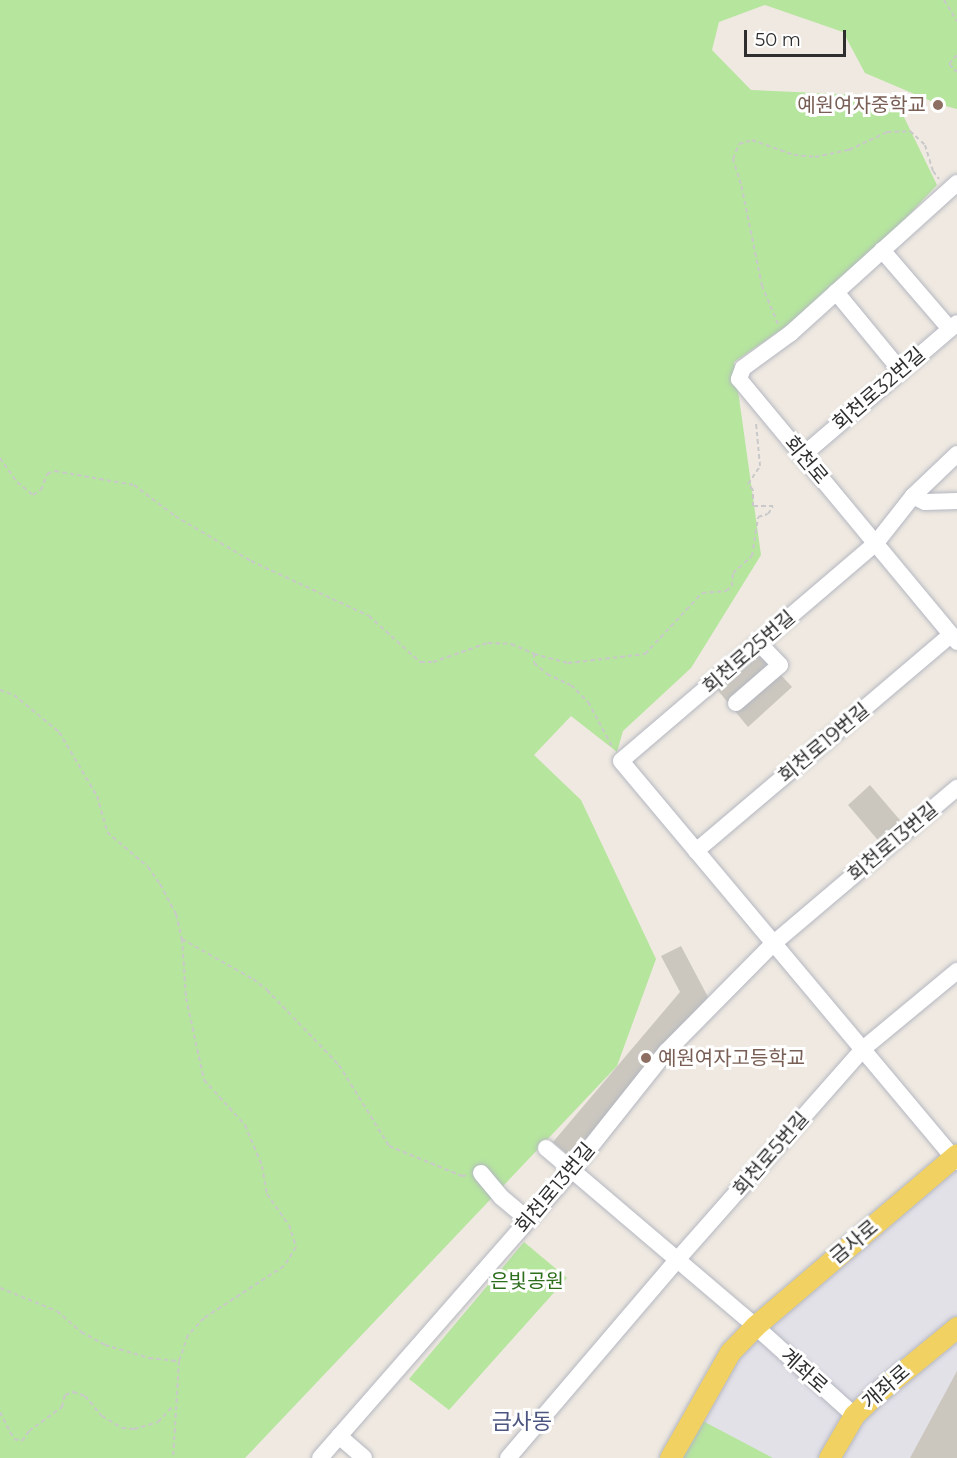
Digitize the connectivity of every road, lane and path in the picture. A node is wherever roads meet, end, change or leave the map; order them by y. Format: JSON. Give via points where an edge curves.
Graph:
{"nodes":[{"id":1,"x":944,"y":0,"type":"edge"},
{"id":2,"x":957,"y":21,"type":"edge"},
{"id":3,"x":957,"y":56,"type":"edge"},
{"id":4,"x":957,"y":72,"type":"edge"},
{"id":5,"x":957,"y":183,"type":"edge"},
{"id":6,"x":882,"y":250,"type":"junction"},
{"id":7,"x":836,"y":292,"type":"junction"},
{"id":8,"x":954,"y":326,"type":"edge"},
{"id":9,"x":900,"y":370,"type":"junction"},
{"id":10,"x":957,"y":454,"type":"edge"},
{"id":11,"x":802,"y":456,"type":"junction"},
{"id":12,"x":0,"y":458,"type":"edge"},
{"id":13,"x":913,"y":496,"type":"junction"},
{"id":14,"x":957,"y":501,"type":"edge"},
{"id":15,"x":876,"y":543,"type":"junction"},
{"id":16,"x":954,"y":639,"type":"edge"},
{"id":17,"x":759,"y":642,"type":"junction"},
{"id":18,"x":0,"y":690,"type":"edge"},
{"id":19,"x":736,"y":703,"type":"dead end"},
{"id":20,"x":621,"y":761,"type":"junction"},
{"id":21,"x":957,"y":788,"type":"edge"},
{"id":22,"x":696,"y":851,"type":"junction"},
{"id":23,"x":182,"y":939,"type":"junction"},
{"id":24,"x":774,"y":943,"type":"junction"},
{"id":25,"x":957,"y":971,"type":"edge"},
{"id":26,"x":864,"y":1048,"type":"junction"},
{"id":27,"x":546,"y":1148,"type":"dead end"},
{"id":28,"x":956,"y":1158,"type":"edge"},
{"id":29,"x":572,"y":1170,"type":"junction"},
{"id":30,"x":481,"y":1173,"type":"joint"},
{"id":31,"x":528,"y":1220,"type":"junction"},
{"id":32,"x":677,"y":1260,"type":"junction"},
{"id":33,"x":0,"y":1288,"type":"edge"},
{"id":34,"x":755,"y":1326,"type":"junction"},
{"id":35,"x":957,"y":1327,"type":"edge"},
{"id":36,"x":179,"y":1361,"type":"junction"},
{"id":37,"x":175,"y":1404,"type":"junction"},
{"id":38,"x":0,"y":1412,"type":"edge"},
{"id":39,"x":854,"y":1416,"type":"junction"},
{"id":40,"x":339,"y":1436,"type":"junction"},
{"id":41,"x":172,"y":1458,"type":"edge"},
{"id":42,"x":320,"y":1458,"type":"edge"},
{"id":43,"x":364,"y":1458,"type":"edge"},
{"id":44,"x":508,"y":1458,"type":"edge"},
{"id":45,"x":670,"y":1458,"type":"edge"},
{"id":46,"x":829,"y":1458,"type":"edge"}],
"edges":[{"from":1,"to":2,"type":"path"},
{"from":3,"to":4,"type":"path","via":[[949,64]]},
{"from":5,"to":6,"type":"street","name":"회천로"},
{"from":6,"to":7,"type":"street","name":"회천로"},
{"from":6,"to":8,"type":"street"},
{"from":7,"to":9,"type":"street"},
{"from":7,"to":11,"type":"street","name":"회천로","via":[[743,368],[739,379]]},
{"from":8,"to":9,"type":"street","name":"회천로32번길"},
{"from":9,"to":11,"type":"street","name":"회천로32번길"},
{"from":10,"to":13,"type":"street","name":"회천로25번길"},
{"from":11,"to":15,"type":"street","name":"회천로"},
{"from":12,"to":20,"type":"path","via":[[17,482],[33,495],[41,490],[47,474],[55,471],[134,485],[175,516],[251,561],[369,616],[420,662],[433,662],[488,643],[511,644],[534,654],[534,663],[571,685],[588,702]]},
{"from":13,"to":14,"type":"street","via":[[925,502]]},
{"from":13,"to":15,"type":"street","name":"회천로25번길"},
{"from":15,"to":16,"type":"street","name":"회천로"},
{"from":15,"to":17,"type":"street","name":"회천로25번길"},
{"from":16,"to":22,"type":"street","name":"회천로19번길"},
{"from":17,"to":19,"type":"street","via":[[780,665]]},
{"from":17,"to":20,"type":"street","name":"회천로25번길"},
{"from":18,"to":23,"type":"path","via":[[14,695],[59,732],[97,796],[107,832],[154,875],[176,914]]},
{"from":20,"to":22,"type":"street"},
{"from":21,"to":24,"type":"street","name":"회천로13번길"},
{"from":22,"to":24,"type":"street"},
{"from":23,"to":30,"type":"path","via":[[267,990],[339,1065],[389,1146],[462,1176]]},
{"from":23,"to":36,"type":"path","via":[[186,998],[204,1080],[245,1125],[262,1166],[267,1194],[289,1225],[296,1247],[284,1266],[204,1318],[188,1335]]},
{"from":24,"to":26,"type":"street"},
{"from":24,"to":29,"type":"street","name":"회천로13번길","via":[[666,1052]]},
{"from":25,"to":26,"type":"street","name":"회천로5번길"},
{"from":26,"to":28,"type":"street","name":"금사로"},
{"from":26,"to":32,"type":"street","name":"회천로5번길"},
{"from":27,"to":29,"type":"street"},
{"from":28,"to":34,"type":"main road","name":"금사로"},
{"from":29,"to":31,"type":"street","name":"회천로13번길"},
{"from":29,"to":32,"type":"street"},
{"from":30,"to":31,"type":"street"},
{"from":31,"to":40,"type":"street","name":"회천로13번길"},
{"from":32,"to":34,"type":"street"},
{"from":32,"to":44,"type":"street","name":"회천로5번길"},
{"from":33,"to":36,"type":"path","via":[[57,1311],[81,1332],[105,1345],[149,1358]]},
{"from":34,"to":39,"type":"street","name":"계좌로"},
{"from":34,"to":45,"type":"main road","name":"금사로","via":[[729,1352]]},
{"from":35,"to":39,"type":"main road","name":"개좌로"},
{"from":36,"to":37,"type":"path"},
{"from":37,"to":38,"type":"path","via":[[158,1422],[122,1428],[102,1416],[85,1396],[73,1392],[65,1395],[62,1407],[29,1431],[22,1441],[14,1439]]},
{"from":37,"to":41,"type":"path"},
{"from":39,"to":46,"type":"main road","name":"개좌로"},
{"from":40,"to":42,"type":"street","name":"회천로13번길"},
{"from":40,"to":43,"type":"street"}]}
